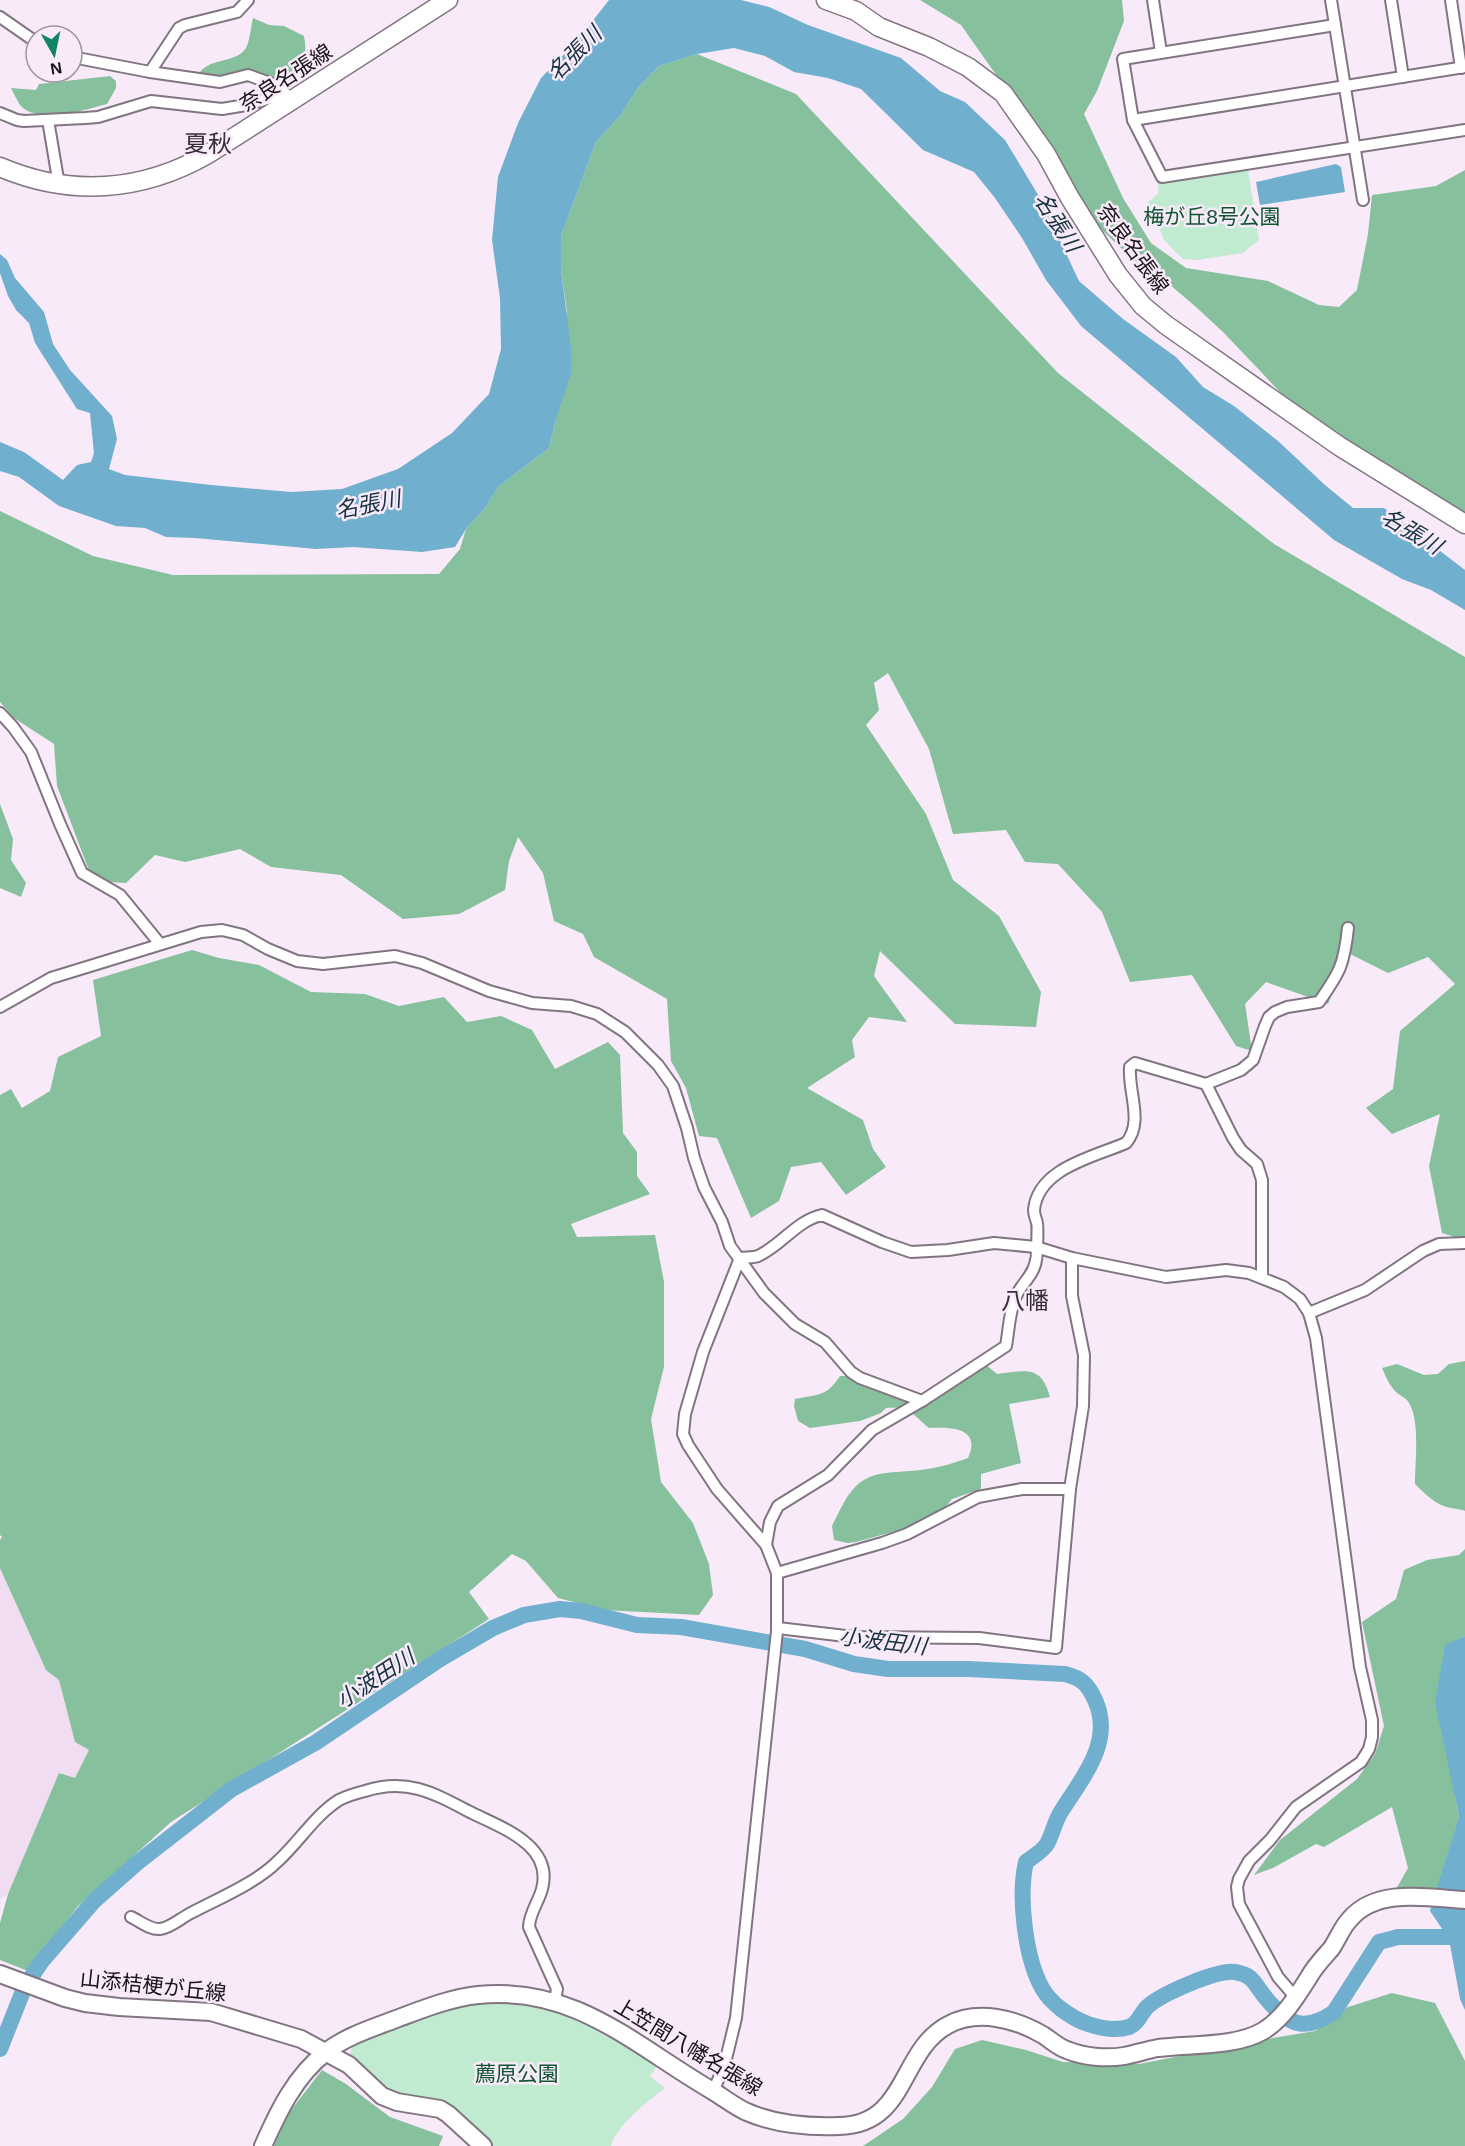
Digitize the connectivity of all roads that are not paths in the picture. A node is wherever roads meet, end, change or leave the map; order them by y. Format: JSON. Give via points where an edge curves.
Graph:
{"nodes":[{"id":1,"x":248,"y":0,"type":"edge"},
{"id":2,"x":448,"y":0,"type":"edge"},
{"id":3,"x":826,"y":0,"type":"edge"},
{"id":4,"x":1153,"y":0,"type":"edge"},
{"id":5,"x":1331,"y":0,"type":"edge"},
{"id":6,"x":1391,"y":0,"type":"edge"},
{"id":7,"x":1451,"y":0,"type":"edge"},
{"id":8,"x":0,"y":17,"type":"edge"},
{"id":9,"x":1335,"y":25,"type":"junction"},
{"id":10,"x":24,"y":34,"type":"edge"},
{"id":11,"x":1161,"y":52,"type":"junction"},
{"id":12,"x":84,"y":59,"type":"edge"},
{"id":13,"x":1463,"y":67,"type":"edge"},
{"id":14,"x":150,"y":72,"type":"junction"},
{"id":15,"x":1403,"y":77,"type":"junction"},
{"id":16,"x":1345,"y":86,"type":"junction"},
{"id":17,"x":289,"y":98,"type":"junction"},
{"id":18,"x":0,"y":113,"type":"edge"},
{"id":19,"x":48,"y":120,"type":"junction"},
{"id":20,"x":1133,"y":120,"type":"junction"},
{"id":21,"x":1465,"y":130,"type":"edge"},
{"id":22,"x":1354,"y":147,"type":"junction"},
{"id":23,"x":0,"y":167,"type":"edge"},
{"id":24,"x":59,"y":184,"type":"junction"},
{"id":25,"x":1363,"y":200,"type":"dead end"},
{"id":26,"x":1465,"y":524,"type":"edge"},
{"id":27,"x":0,"y":713,"type":"edge"},
{"id":28,"x":1348,"y":928,"type":"dead end"},
{"id":29,"x":160,"y":944,"type":"junction"},
{"id":30,"x":0,"y":1007,"type":"edge"},
{"id":31,"x":1206,"y":1084,"type":"junction"},
{"id":32,"x":1465,"y":1243,"type":"edge"},
{"id":33,"x":1036,"y":1247,"type":"junction"},
{"id":34,"x":740,"y":1258,"type":"junction"},
{"id":35,"x":1072,"y":1258,"type":"junction"},
{"id":36,"x":1262,"y":1277,"type":"junction"},
{"id":37,"x":1310,"y":1313,"type":"junction"},
{"id":38,"x":922,"y":1401,"type":"junction"},
{"id":39,"x":1070,"y":1489,"type":"junction"},
{"id":40,"x":766,"y":1545,"type":"junction"},
{"id":41,"x":777,"y":1573,"type":"junction"},
{"id":42,"x":777,"y":1630,"type":"junction"},
{"id":43,"x":1465,"y":1900,"type":"edge"},
{"id":44,"x":131,"y":1917,"type":"dead end"},
{"id":45,"x":8,"y":1977,"type":"edge"},
{"id":46,"x":555,"y":2001,"type":"junction"},
{"id":47,"x":1293,"y":2001,"type":"junction"},
{"id":48,"x":326,"y":2052,"type":"junction"},
{"id":49,"x":713,"y":2091,"type":"junction"},
{"id":50,"x":263,"y":2146,"type":"edge"},
{"id":51,"x":483,"y":2146,"type":"edge"}],
"edges":[{"from":1,"to":14,"type":"street","via":[[237,12],[179,28]]},
{"from":2,"to":17,"type":"main road","name":"奈良名張線"},
{"from":3,"to":26,"type":"main road","name":"奈良名張線","via":[[856,11],[879,27],[929,47],[986,78],[1022,118],[1100,247],[1143,306],[1339,446]]},
{"from":4,"to":11,"type":"street"},
{"from":5,"to":9,"type":"street"},
{"from":6,"to":15,"type":"street"},
{"from":7,"to":13,"type":"street"},
{"from":8,"to":10,"type":"street"},
{"from":9,"to":11,"type":"street"},
{"from":9,"to":16,"type":"street"},
{"from":11,"to":20,"type":"street","via":[[1123,59]]},
{"from":12,"to":14,"type":"street"},
{"from":13,"to":15,"type":"street"},
{"from":14,"to":17,"type":"street","via":[[220,82],[248,75],[281,87]]},
{"from":15,"to":16,"type":"street"},
{"from":16,"to":20,"type":"street"},
{"from":16,"to":22,"type":"street"},
{"from":17,"to":19,"type":"street","via":[[222,110],[151,101],[98,117]]},
{"from":17,"to":24,"type":"main road","name":"奈良名張線","via":[[208,154],[171,173],[101,187]]},
{"from":18,"to":19,"type":"street","via":[[17,120]]},
{"from":19,"to":24,"type":"street"},
{"from":20,"to":22,"type":"street","via":[[1162,177]]},
{"from":21,"to":22,"type":"street"},
{"from":22,"to":25,"type":"street"},
{"from":23,"to":24,"type":"main road","name":"奈良名張線","via":[[40,182]]},
{"from":27,"to":29,"type":"street","via":[[31,752],[82,873],[120,895]]},
{"from":28,"to":31,"type":"street","via":[[1345,956],[1338,974],[1319,1002],[1275,1012],[1269,1017],[1253,1060],[1241,1070]]},
{"from":29,"to":30,"type":"street","via":[[51,978]]},
{"from":29,"to":34,"type":"street","via":[[222,930],[243,935],[297,961],[323,964],[395,956],[489,991],[597,1014],[625,1032],[674,1086],[704,1187],[730,1246]]},
{"from":31,"to":33,"type":"street","via":[[1135,1063],[1130,1067],[1134,1135],[1126,1143],[1059,1171],[1047,1181],[1035,1203]]},
{"from":31,"to":36,"type":"street","via":[[1233,1138],[1257,1164],[1262,1180]]},
{"from":32,"to":37,"type":"street","via":[[1439,1244],[1423,1251],[1365,1290]]},
{"from":33,"to":34,"type":"street","via":[[994,1243],[911,1252],[822,1215],[796,1227],[757,1256]]},
{"from":33,"to":35,"type":"street"},
{"from":33,"to":38,"type":"street","via":[[1031,1275],[1011,1311],[1005,1346]]},
{"from":34,"to":38,"type":"street","via":[[795,1324],[825,1342],[851,1372]]},
{"from":34,"to":40,"type":"street","via":[[703,1353],[683,1434],[717,1489]]},
{"from":35,"to":36,"type":"street","via":[[1166,1276],[1226,1270]]},
{"from":35,"to":39,"type":"street","via":[[1072,1296],[1084,1355],[1083,1406]]},
{"from":36,"to":37,"type":"street","via":[[1292,1293]]},
{"from":37,"to":47,"type":"street","via":[[1360,1667],[1373,1728],[1369,1749],[1360,1762],[1296,1807],[1239,1879],[1239,1904]]},
{"from":38,"to":40,"type":"street","via":[[872,1430],[828,1475],[778,1506]]},
{"from":39,"to":41,"type":"street","via":[[1022,1489],[978,1497],[898,1537]]},
{"from":39,"to":42,"type":"street","via":[[1056,1648],[979,1638],[854,1637]]},
{"from":40,"to":41,"type":"street"},
{"from":41,"to":42,"type":"street"},
{"from":42,"to":49,"type":"street","via":[[736,2019]]},
{"from":43,"to":47,"type":"main road","name":"上笠間八幡名張線","via":[[1381,1899],[1356,1912]]},
{"from":44,"to":46,"type":"street","via":[[157,1929],[171,1925],[265,1872],[340,1800],[380,1787],[408,1785],[516,1834],[537,1853],[543,1862],[544,1879],[529,1927],[557,1989]]},
{"from":45,"to":48,"type":"main road","name":"山添桔梗が丘線","via":[[64,1998],[103,2006],[211,2012],[301,2039]]},
{"from":46,"to":48,"type":"main road","name":"上笠間八幡名張線","via":[[508,1994],[461,1997],[378,2026]]},
{"from":46,"to":49,"type":"main road","name":"上笠間八幡名張線","via":[[591,2016]]},
{"from":47,"to":49,"type":"main road","name":"上笠間八幡名張線","via":[[1261,2033],[1111,2057],[1072,2052],[1029,2027],[1006,2020],[969,2017],[932,2037],[901,2087],[875,2117],[846,2125],[778,2120],[747,2112]]},
{"from":48,"to":50,"type":"main road","name":"上笠間八幡名張線","via":[[287,2097]]},
{"from":48,"to":51,"type":"main road","name":"山添桔梗が丘線","via":[[349,2065],[382,2096],[440,2109]]}]}
